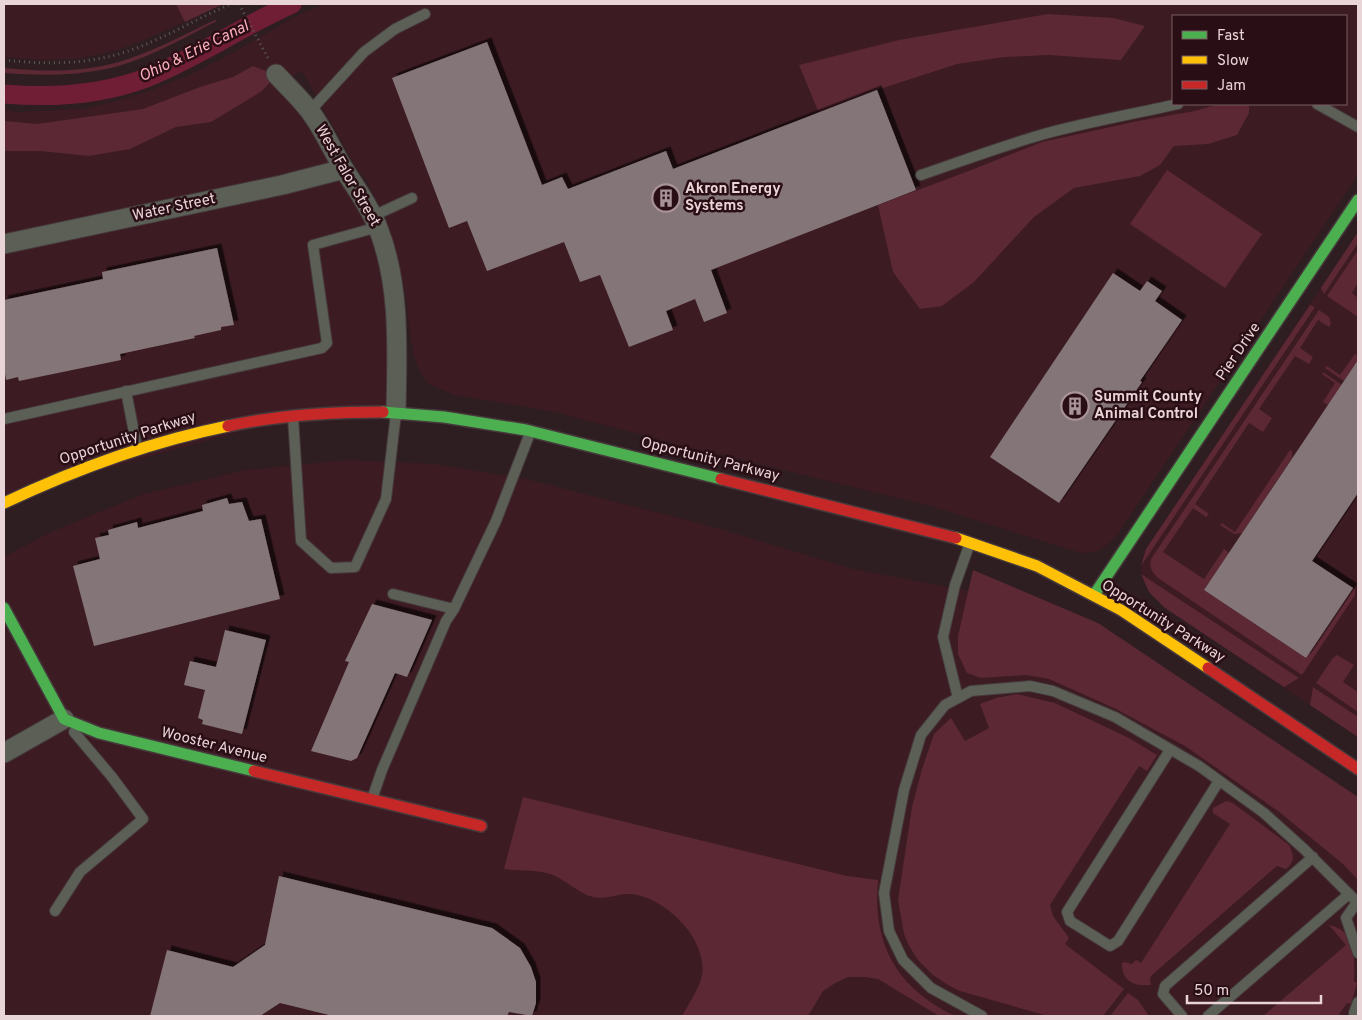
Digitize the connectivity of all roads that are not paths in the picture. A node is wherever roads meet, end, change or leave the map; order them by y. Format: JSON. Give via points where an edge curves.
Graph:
{"nodes":[{"id":1,"x":426,"y":14,"type":"dead end"},
{"id":2,"x":276,"y":74,"type":"road end"},
{"id":3,"x":1173,"y":105,"type":"edge"},
{"id":4,"x":1319,"y":105,"type":"edge"},
{"id":5,"x":310,"y":111,"type":"junction"},
{"id":6,"x":1358,"y":127,"type":"edge"},
{"id":7,"x":344,"y":169,"type":"junction"},
{"id":8,"x":921,"y":175,"type":"dead end"},
{"id":9,"x":412,"y":198,"type":"dead end"},
{"id":10,"x":1358,"y":200,"type":"edge"},
{"id":11,"x":375,"y":222,"type":"junction"},
{"id":12,"x":4,"y":244,"type":"edge"},
{"id":13,"x":126,"y":391,"type":"junction"},
{"id":14,"x":396,"y":412,"type":"junction"},
{"id":15,"x":292,"y":416,"type":"junction"},
{"id":16,"x":4,"y":419,"type":"edge"},
{"id":17,"x":531,"y":432,"type":"junction"},
{"id":18,"x":137,"y":449,"type":"junction"},
{"id":19,"x":4,"y":503,"type":"edge"},
{"id":20,"x":970,"y":542,"type":"junction"},
{"id":21,"x":393,"y":594,"type":"dead end"},
{"id":22,"x":1094,"y":595,"type":"junction"},
{"id":23,"x":4,"y":608,"type":"edge"},
{"id":24,"x":454,"y":609,"type":"junction"},
{"id":25,"x":958,"y":698,"type":"junction"},
{"id":26,"x":64,"y":719,"type":"junction"},
{"id":27,"x":1170,"y":750,"type":"junction"},
{"id":28,"x":4,"y":753,"type":"edge"},
{"id":29,"x":1358,"y":769,"type":"edge"},
{"id":30,"x":1219,"y":781,"type":"junction"},
{"id":31,"x":372,"y":800,"type":"junction"},
{"id":32,"x":481,"y":826,"type":"dead end"},
{"id":33,"x":1313,"y":857,"type":"junction"},
{"id":34,"x":1355,"y":900,"type":"edge"},
{"id":35,"x":55,"y":911,"type":"dead end"},
{"id":36,"x":1358,"y":953,"type":"edge"},
{"id":37,"x":1358,"y":1002,"type":"edge"},
{"id":38,"x":982,"y":1016,"type":"edge"},
{"id":39,"x":1182,"y":1016,"type":"edge"},
{"id":40,"x":1208,"y":1016,"type":"edge"},
{"id":41,"x":1357,"y":1016,"type":"edge"}],
"edges":[{"from":1,"to":5,"type":"lane","via":[[395,29],[364,52]]},
{"from":2,"to":5,"type":"street","name":"West Falor Street"},
{"from":3,"to":8,"type":"lane","via":[[1045,134]]},
{"from":4,"to":6,"type":"lane"},
{"from":5,"to":7,"type":"street","name":"West Falor Street"},
{"from":7,"to":11,"type":"street","name":"West Falor Street"},
{"from":7,"to":12,"type":"street","name":"Water Street"},
{"from":9,"to":11,"type":"lane"},
{"from":10,"to":22,"type":"main road","name":"Pier Drive"},
{"from":11,"to":13,"type":"lane","via":[[313,245],[327,343],[322,348]]},
{"from":11,"to":14,"type":"street","name":"West Falor Street","via":[[384,246],[395,302]]},
{"from":13,"to":16,"type":"lane"},
{"from":13,"to":18,"type":"lane"},
{"from":14,"to":15,"type":"main road","name":"Opportunity Parkway"},
{"from":14,"to":15,"type":"lane","via":[[386,499],[355,567],[331,568],[301,541]]},
{"from":14,"to":17,"type":"main road","name":"Opportunity Parkway"},
{"from":15,"to":18,"type":"main road","name":"Opportunity Parkway","via":[[202,430]]},
{"from":17,"to":20,"type":"main road","name":"Opportunity Parkway"},
{"from":17,"to":24,"type":"lane","via":[[496,521]]},
{"from":18,"to":19,"type":"main road","name":"Opportunity Parkway","via":[[40,484]]},
{"from":20,"to":22,"type":"main road","name":"Opportunity Parkway","via":[[1037,566]]},
{"from":20,"to":25,"type":"lane","via":[[955,585],[943,637]]},
{"from":21,"to":24,"type":"lane"},
{"from":22,"to":29,"type":"main road","name":"Opportunity Parkway"},
{"from":23,"to":26,"type":"main road"},
{"from":24,"to":31,"type":"lane","via":[[446,620]]},
{"from":25,"to":27,"type":"lane","via":[[971,691],[1030,686],[1054,690],[1115,717]]},
{"from":25,"to":38,"type":"lane","via":[[946,705],[921,734],[904,790],[884,893],[889,931],[903,960],[931,988]]},
{"from":26,"to":28,"type":"street"},
{"from":26,"to":31,"type":"main road","name":"Wooster Avenue","via":[[99,733]]},
{"from":26,"to":35,"type":"lane","via":[[143,819],[80,872]]},
{"from":27,"to":30,"type":"lane"},
{"from":27,"to":30,"type":"lane","via":[[1067,912],[1070,921],[1110,946],[1118,942]]},
{"from":30,"to":33,"type":"lane","via":[[1264,813]]},
{"from":31,"to":32,"type":"main road","name":"Wooster Avenue"},
{"from":33,"to":34,"type":"lane"},
{"from":33,"to":39,"type":"lane","via":[[1166,986],[1163,994]]},
{"from":34,"to":36,"type":"lane","via":[[1346,918]]},
{"from":34,"to":40,"type":"lane"},
{"from":37,"to":41,"type":"lane","via":[[1354,1012]]}]}
